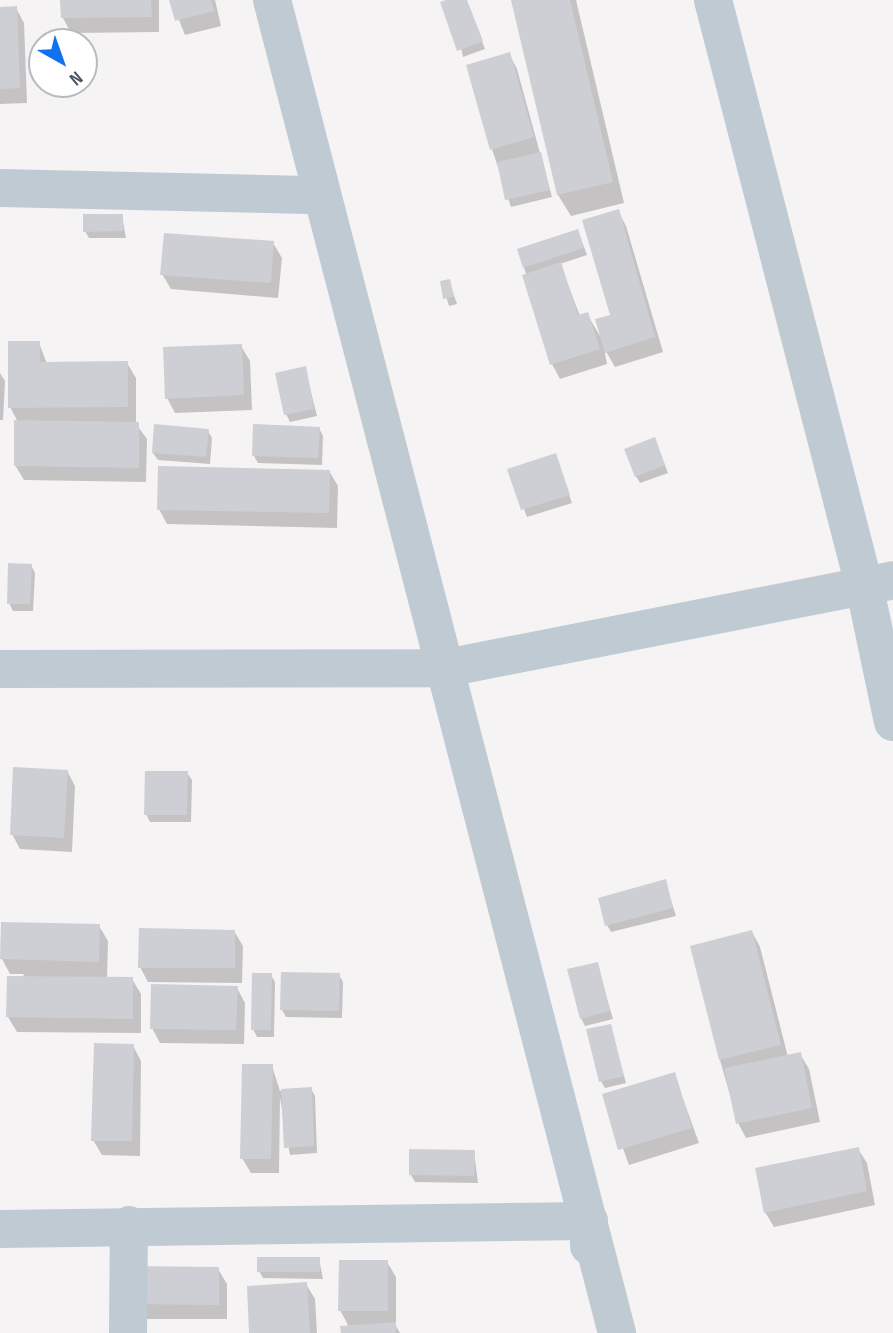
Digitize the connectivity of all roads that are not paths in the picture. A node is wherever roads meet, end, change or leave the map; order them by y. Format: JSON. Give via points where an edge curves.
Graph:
{"nodes":[{"id":1,"x":272,"y":0,"type":"edge"},
{"id":2,"x":713,"y":0,"type":"edge"},
{"id":3,"x":0,"y":188,"type":"edge"},
{"id":4,"x":320,"y":195,"type":"junction"},
{"id":5,"x":879,"y":585,"type":"edge"},
{"id":6,"x":446,"y":668,"type":"junction"},
{"id":7,"x":0,"y":669,"type":"edge"},
{"id":8,"x":893,"y":722,"type":"edge"},
{"id":9,"x":589,"y":1221,"type":"junction"},
{"id":10,"x":129,"y":1225,"type":"junction"},
{"id":11,"x":0,"y":1228,"type":"edge"},
{"id":12,"x":128,"y":1333,"type":"edge"},
{"id":13,"x":591,"y":1333,"type":"edge"},
{"id":14,"x":617,"y":1333,"type":"edge"}],
"edges":[{"from":1,"to":4,"type":"street"},
{"from":2,"to":5,"type":"street"},
{"from":3,"to":4,"type":"street"},
{"from":4,"to":6,"type":"street"},
{"from":5,"to":6,"type":"street"},
{"from":5,"to":8,"type":"street"},
{"from":6,"to":7,"type":"street"},
{"from":6,"to":9,"type":"street"},
{"from":9,"to":10,"type":"street"},
{"from":9,"to":13,"type":"street"},
{"from":9,"to":14,"type":"street"},
{"from":10,"to":11,"type":"street"},
{"from":10,"to":12,"type":"street"}]}
